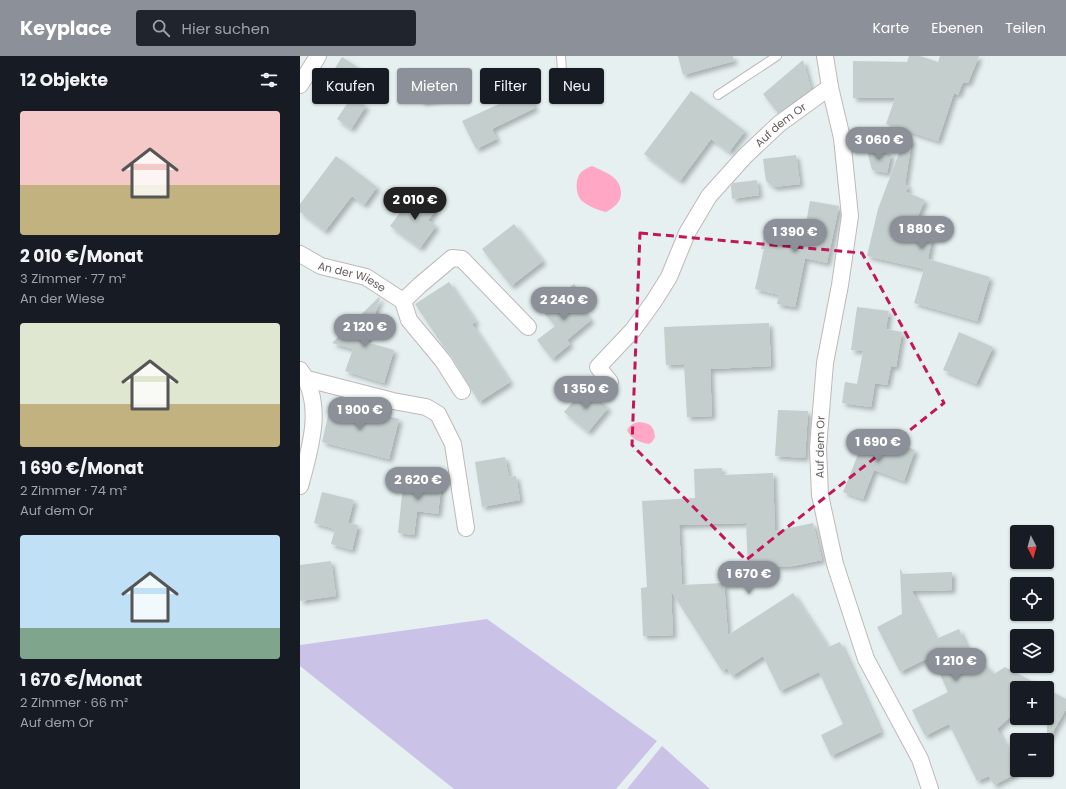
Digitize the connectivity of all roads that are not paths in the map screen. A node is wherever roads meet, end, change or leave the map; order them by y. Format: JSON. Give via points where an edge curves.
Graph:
{"nodes":[{"id":1,"x":318,"y":56,"type":"edge"},
{"id":2,"x":561,"y":56,"type":"edge"},
{"id":3,"x":777,"y":56,"type":"edge"},
{"id":4,"x":825,"y":56,"type":"edge"},
{"id":5,"x":562,"y":68,"type":"edge"},
{"id":6,"x":300,"y":85,"type":"edge"},
{"id":7,"x":830,"y":88,"type":"junction"},
{"id":8,"x":718,"y":95,"type":"dead end"},
{"id":9,"x":300,"y":254,"type":"edge"},
{"id":10,"x":403,"y":302,"type":"junction"},
{"id":11,"x":528,"y":327,"type":"dead end"},
{"id":12,"x":304,"y":374,"type":"edge"},
{"id":13,"x":610,"y":382,"type":"dead end"},
{"id":14,"x":462,"y":391,"type":"dead end"},
{"id":15,"x":300,"y":486,"type":"edge"},
{"id":16,"x":466,"y":528,"type":"dead end"},
{"id":17,"x":930,"y":789,"type":"edge"}],
"edges":[{"from":1,"to":6,"type":"street"},
{"from":2,"to":5,"type":"lane"},
{"from":3,"to":8,"type":"lane"},
{"from":4,"to":7,"type":"street","name":"Auf dem Or"},
{"from":7,"to":13,"type":"street","name":"Auf dem Or","via":[[779,124],[745,156],[709,196],[687,233],[669,277],[654,301],[633,330],[598,367]]},
{"from":7,"to":17,"type":"street","name":"Auf dem Or","via":[[842,138],[850,216],[825,363],[818,448],[820,495],[835,564],[866,659],[920,759]]},
{"from":9,"to":10,"type":"street","name":"An der Wiese","via":[[321,266],[366,277]]},
{"from":10,"to":11,"type":"street","via":[[452,258],[462,259]]},
{"from":10,"to":14,"type":"street","via":[[409,320],[443,361]]},
{"from":12,"to":15,"type":"street","via":[[315,411],[311,444]]},
{"from":12,"to":16,"type":"street","via":[[393,401],[426,407],[438,414],[453,444]]}]}
